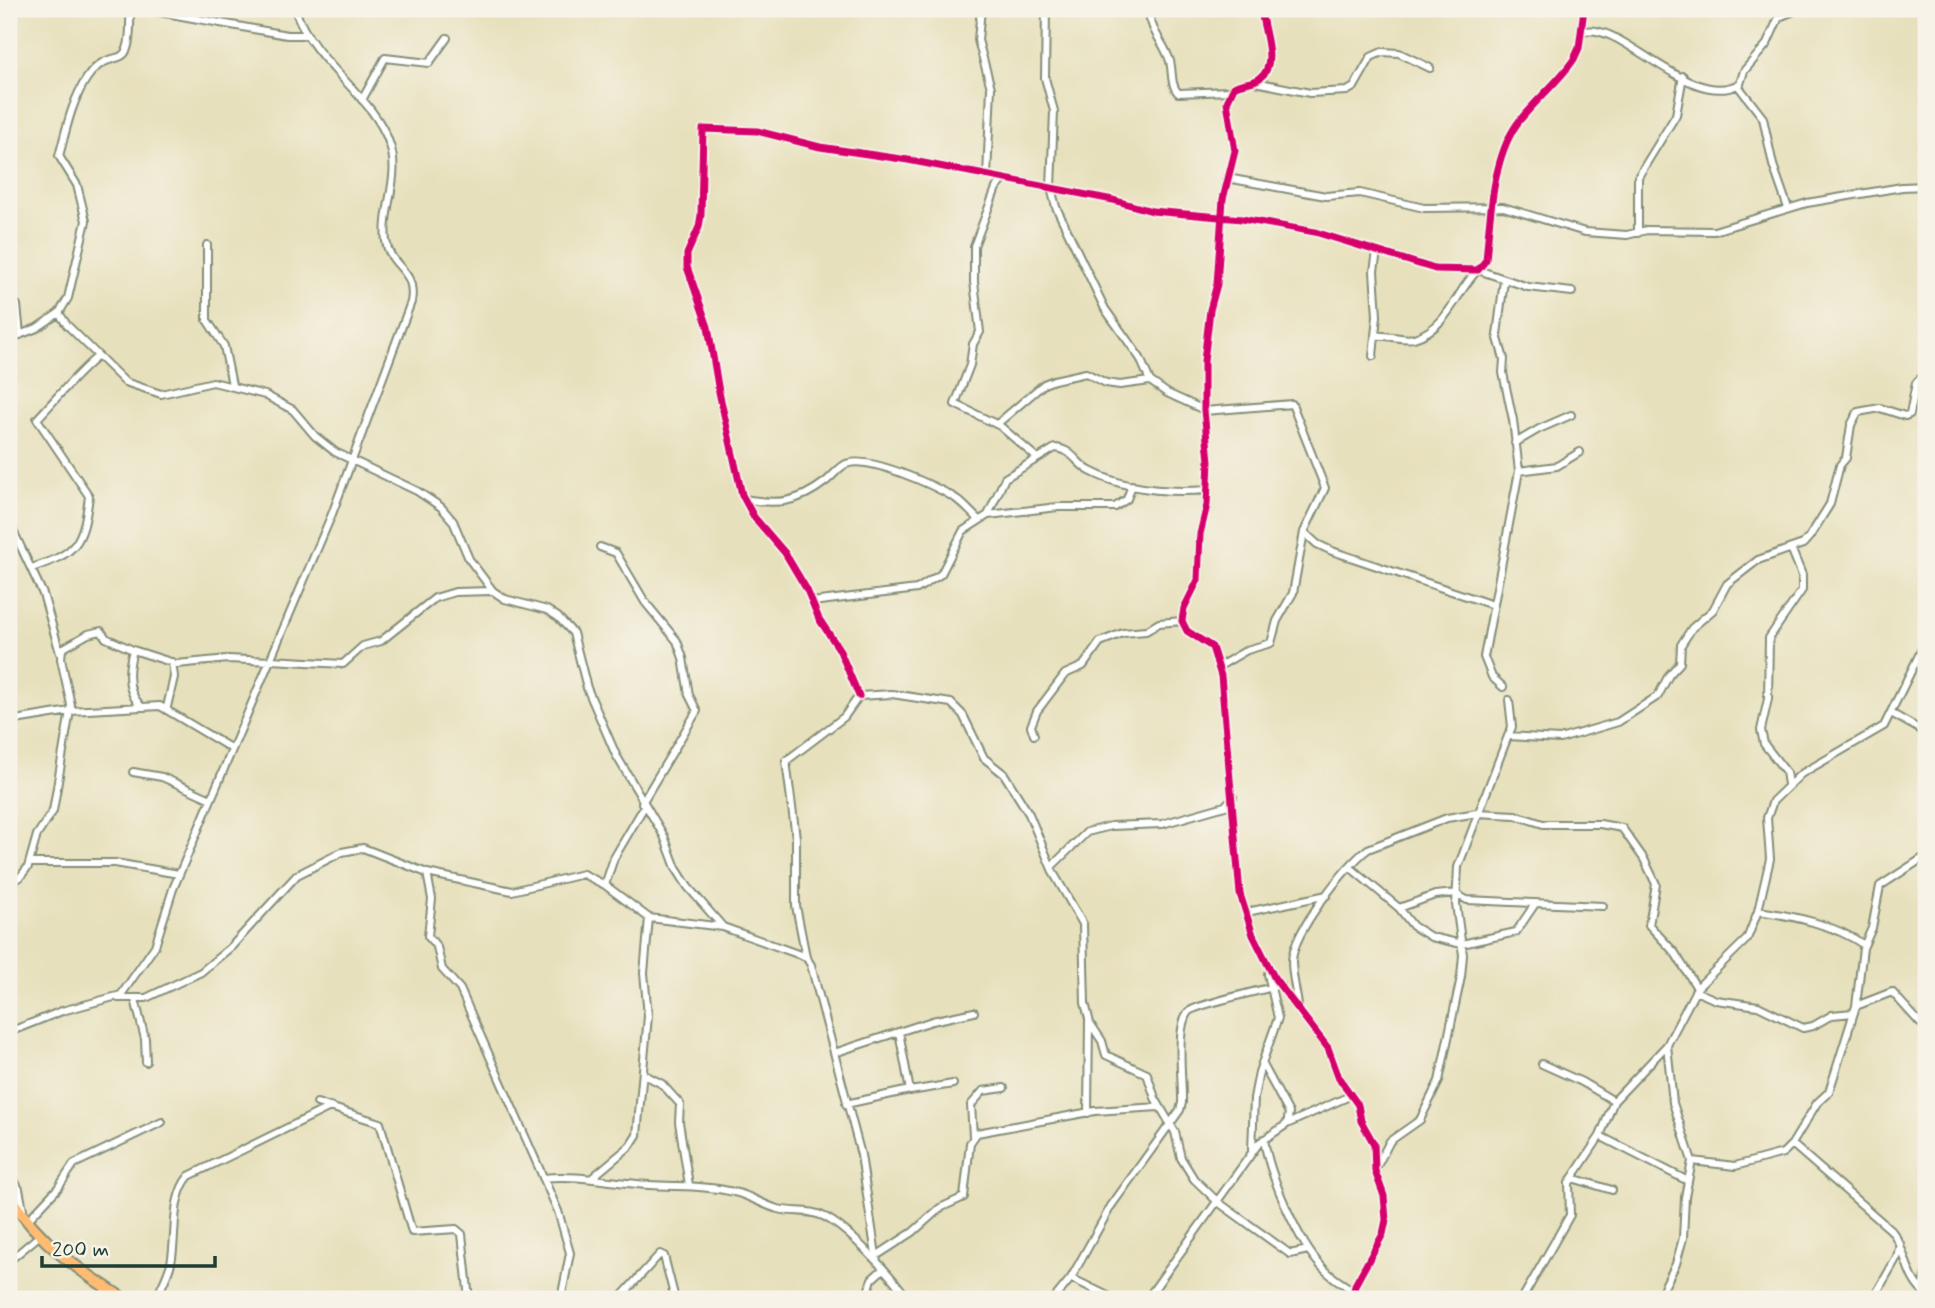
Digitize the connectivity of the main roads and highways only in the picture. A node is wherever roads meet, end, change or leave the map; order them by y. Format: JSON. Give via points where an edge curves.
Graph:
{"nodes":[{"id":1,"x":9,"y":1196,"type":"edge"},
{"id":2,"x":124,"y":1299,"type":"edge"}],
"edges":[{"from":1,"to":2,"type":"main road","via":[[58,1256]]}]}
